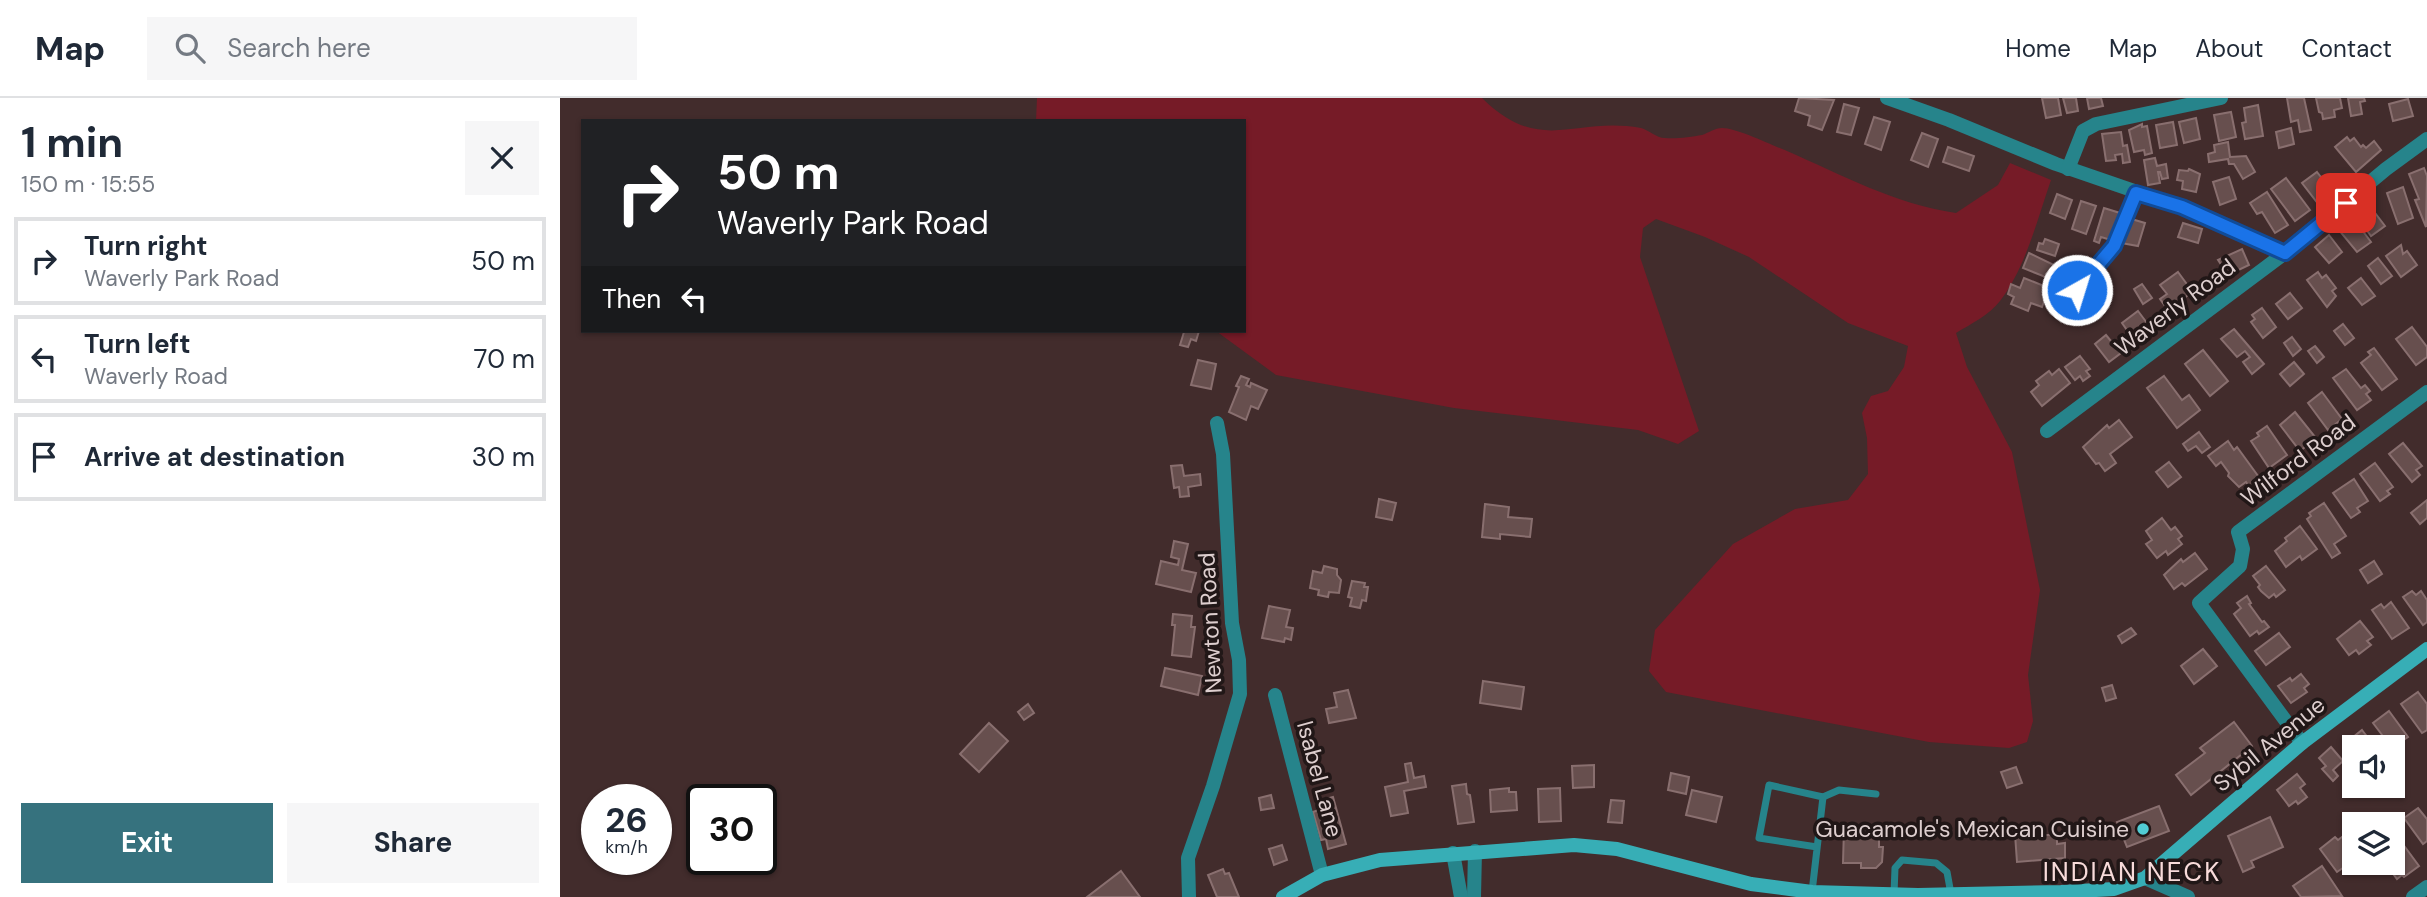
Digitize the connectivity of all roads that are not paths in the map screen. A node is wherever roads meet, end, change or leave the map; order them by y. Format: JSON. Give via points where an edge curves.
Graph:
{"nodes":[{"id":1,"x":1887,"y":98,"type":"edge"},
{"id":2,"x":2221,"y":98,"type":"edge"},
{"id":3,"x":2427,"y":139,"type":"edge"},
{"id":4,"x":2068,"y":169,"type":"junction"},
{"id":5,"x":2136,"y":193,"type":"junction"},
{"id":6,"x":2285,"y":253,"type":"junction"},
{"id":7,"x":2064,"y":307,"type":"dead end"},
{"id":8,"x":2427,"y":392,"type":"edge"},
{"id":9,"x":1217,"y":424,"type":"dead end"},
{"id":10,"x":2047,"y":431,"type":"dead end"},
{"id":11,"x":2427,"y":649,"type":"edge"},
{"id":12,"x":1275,"y":695,"type":"dead end"},
{"id":13,"x":2302,"y":743,"type":"junction"},
{"id":14,"x":1877,"y":794,"type":"dead end"},
{"id":15,"x":1823,"y":797,"type":"junction"},
{"id":16,"x":1817,"y":847,"type":"junction"},
{"id":17,"x":1475,"y":851,"type":"junction"},
{"id":18,"x":1453,"y":853,"type":"junction"},
{"id":19,"x":1322,"y":875,"type":"junction"},
{"id":20,"x":2145,"y":878,"type":"junction"},
{"id":21,"x":2427,"y":887,"type":"edge"},
{"id":22,"x":1812,"y":892,"type":"junction"},
{"id":23,"x":1894,"y":895,"type":"junction"},
{"id":24,"x":1951,"y":895,"type":"junction"},
{"id":25,"x":1189,"y":897,"type":"edge"},
{"id":26,"x":1283,"y":897,"type":"edge"},
{"id":27,"x":1461,"y":897,"type":"edge"},
{"id":28,"x":1474,"y":897,"type":"edge"},
{"id":29,"x":2188,"y":897,"type":"edge"},
{"id":30,"x":2413,"y":897,"type":"edge"}],
"edges":[{"from":1,"to":4,"type":"street"},
{"from":2,"to":4,"type":"street","via":[[2096,124],[2082,131]]},
{"from":3,"to":6,"type":"street","name":"Waverly Road"},
{"from":4,"to":5,"type":"street"},
{"from":5,"to":6,"type":"street","via":[[2182,207]]},
{"from":5,"to":7,"type":"street","via":[[2114,246]]},
{"from":6,"to":10,"type":"street","name":"Waverly Road"},
{"from":8,"to":13,"type":"street","name":"Wilford Road","via":[[2238,532],[2243,549],[2240,566],[2199,603]]},
{"from":9,"to":25,"type":"street","name":"Newton Road","via":[[1240,694],[1188,858]]},
{"from":11,"to":13,"type":"main road","name":"Sybil Avenue"},
{"from":12,"to":19,"type":"street","name":"Isabel Lane"},
{"from":13,"to":20,"type":"main road","name":"Sybil Avenue"},
{"from":14,"to":15,"type":"lane","via":[[1839,790]]},
{"from":15,"to":16,"type":"lane"},
{"from":15,"to":16,"type":"lane","via":[[1769,785],[1759,838]]},
{"from":16,"to":22,"type":"lane"},
{"from":17,"to":18,"type":"main road"},
{"from":17,"to":22,"type":"main road","via":[[1574,845],[1617,849],[1751,884]]},
{"from":17,"to":28,"type":"street"},
{"from":18,"to":19,"type":"main road","via":[[1380,860]]},
{"from":18,"to":27,"type":"street"},
{"from":19,"to":26,"type":"main road"},
{"from":20,"to":24,"type":"main road","via":[[2092,891]]},
{"from":20,"to":29,"type":"street"},
{"from":21,"to":30,"type":"street"},
{"from":22,"to":23,"type":"main road"},
{"from":23,"to":24,"type":"main road"},
{"from":23,"to":24,"type":"lane","via":[[1895,869],[1902,860],[1936,863],[1947,872]]}]}
